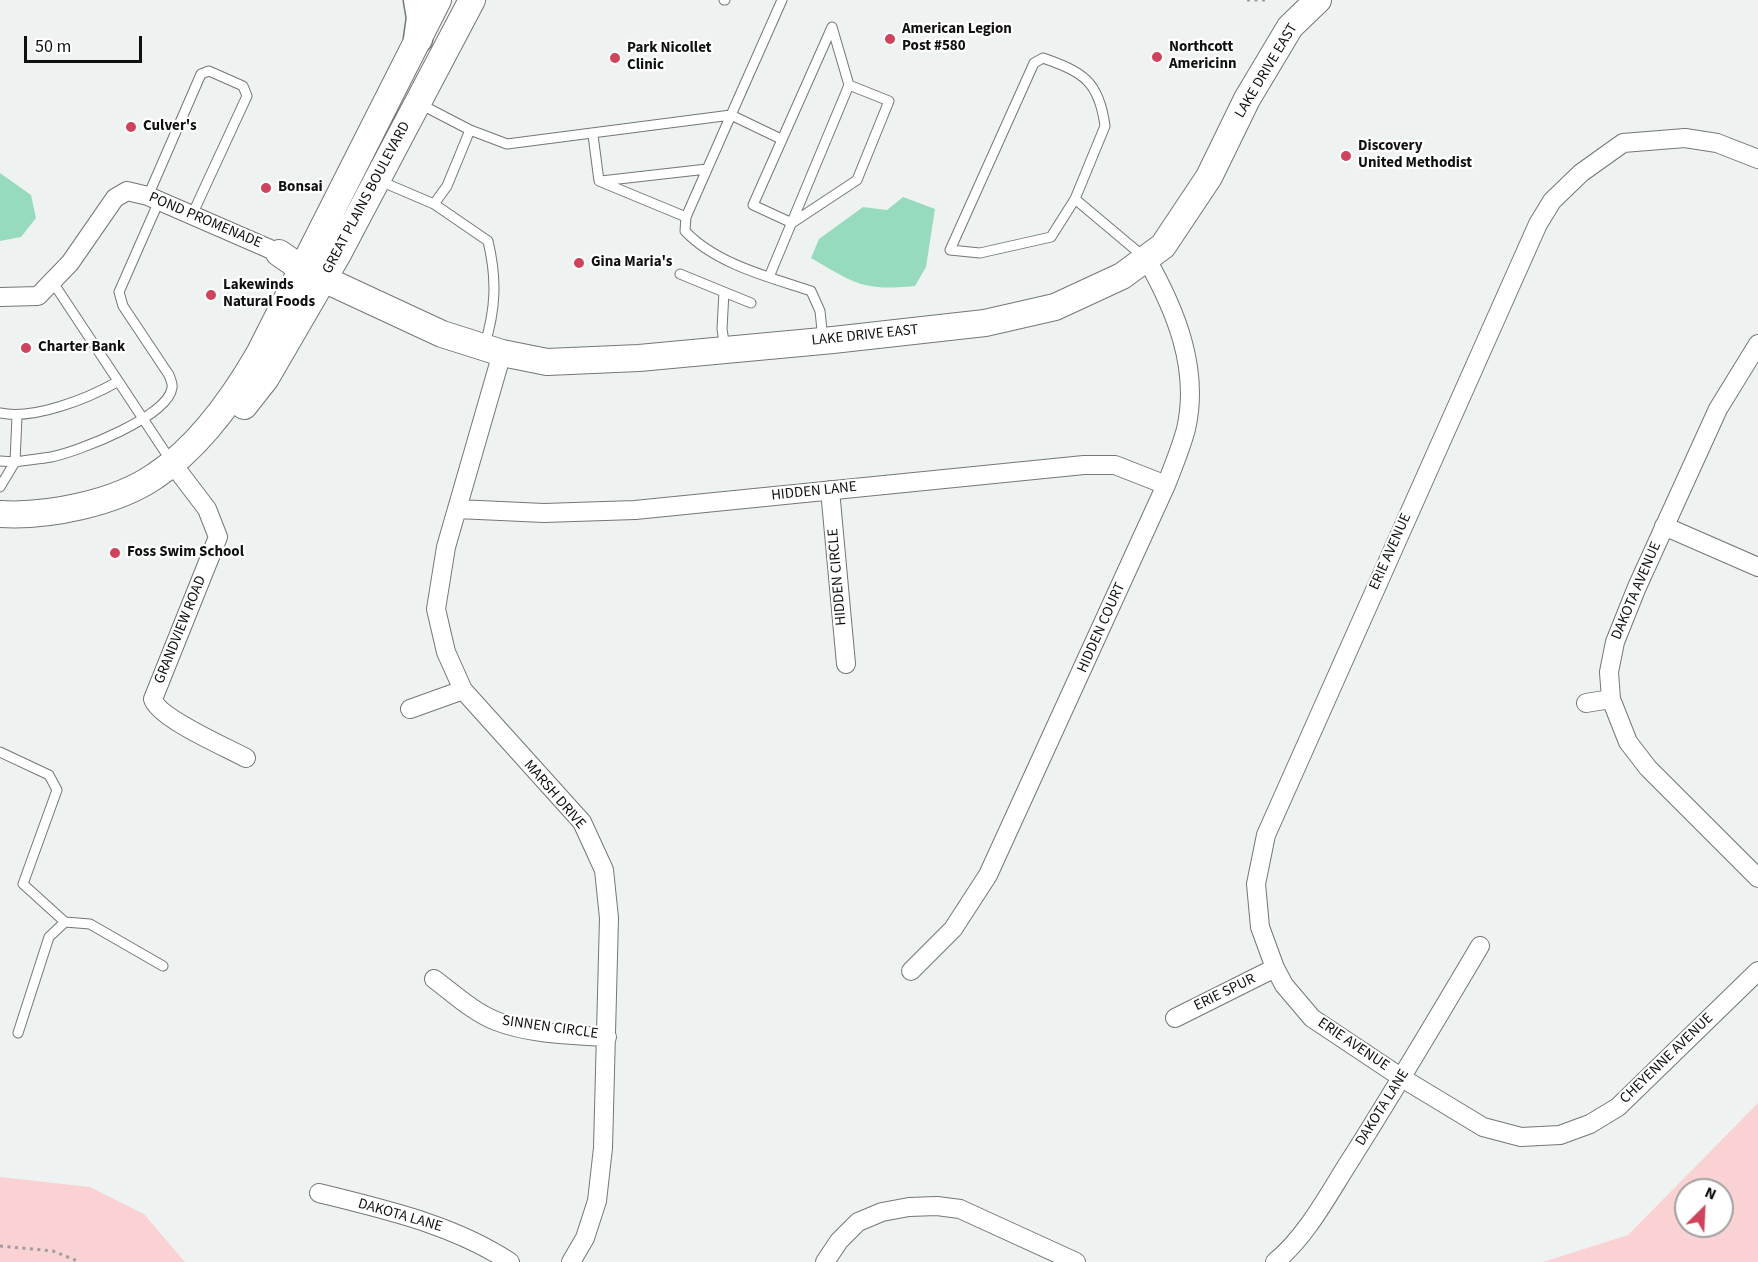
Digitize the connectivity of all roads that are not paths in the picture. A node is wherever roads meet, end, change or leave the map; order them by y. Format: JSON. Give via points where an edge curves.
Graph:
{"nodes":[{"id":1,"x":418,"y":0,"type":"edge"},
{"id":2,"x":438,"y":0,"type":"edge"},
{"id":3,"x":472,"y":0,"type":"edge"},
{"id":4,"x":782,"y":0,"type":"edge"},
{"id":5,"x":1318,"y":0,"type":"edge"},
{"id":6,"x":418,"y":39,"type":"junction"},
{"id":7,"x":849,"y":85,"type":"junction"},
{"id":8,"x":417,"y":103,"type":"junction"},
{"id":9,"x":731,"y":115,"type":"junction"},
{"id":10,"x":470,"y":130,"type":"junction"},
{"id":11,"x":593,"y":135,"type":"junction"},
{"id":12,"x":781,"y":139,"type":"junction"},
{"id":13,"x":1758,"y":159,"type":"edge"},
{"id":14,"x":707,"y":169,"type":"junction"},
{"id":15,"x":378,"y":180,"type":"junction"},
{"id":16,"x":598,"y":181,"type":"junction"},
{"id":17,"x":154,"y":198,"type":"junction"},
{"id":18,"x":1075,"y":199,"type":"junction"},
{"id":19,"x":434,"y":204,"type":"junction"},
{"id":20,"x":192,"y":215,"type":"junction"},
{"id":21,"x":686,"y":217,"type":"junction"},
{"id":22,"x":792,"y":223,"type":"junction"},
{"id":23,"x":279,"y":253,"type":"joint"},
{"id":24,"x":1146,"y":258,"type":"junction"},
{"id":25,"x":313,"y":274,"type":"junction"},
{"id":26,"x":680,"y":274,"type":"dead end"},
{"id":27,"x":769,"y":276,"type":"junction"},
{"id":28,"x":52,"y":281,"type":"junction"},
{"id":29,"x":724,"y":292,"type":"junction"},
{"id":30,"x":0,"y":297,"type":"edge"},
{"id":31,"x":751,"y":303,"type":"dead end"},
{"id":32,"x":823,"y":341,"type":"junction"},
{"id":33,"x":1758,"y":344,"type":"edge"},
{"id":34,"x":493,"y":350,"type":"junction"},
{"id":35,"x":726,"y":350,"type":"junction"},
{"id":36,"x":117,"y":382,"type":"junction"},
{"id":37,"x":0,"y":413,"type":"edge"},
{"id":38,"x":17,"y":416,"type":"junction"},
{"id":39,"x":143,"y":419,"type":"junction"},
{"id":40,"x":0,"y":461,"type":"edge"},
{"id":41,"x":15,"y":462,"type":"junction"},
{"id":42,"x":172,"y":463,"type":"junction"},
{"id":43,"x":1166,"y":485,"type":"junction"},
{"id":44,"x":0,"y":487,"type":"edge"},
{"id":45,"x":830,"y":490,"type":"junction"},
{"id":46,"x":457,"y":509,"type":"junction"},
{"id":47,"x":0,"y":514,"type":"edge"},
{"id":48,"x":1664,"y":526,"type":"junction"},
{"id":49,"x":1758,"y":567,"type":"edge"},
{"id":50,"x":846,"y":664,"type":"dead end"},
{"id":51,"x":463,"y":690,"type":"junction"},
{"id":52,"x":1611,"y":699,"type":"junction"},
{"id":53,"x":1586,"y":703,"type":"dead end"},
{"id":54,"x":410,"y":709,"type":"dead end"},
{"id":55,"x":0,"y":752,"type":"edge"},
{"id":56,"x":246,"y":758,"type":"dead end"},
{"id":57,"x":1758,"y":878,"type":"edge"},
{"id":58,"x":65,"y":922,"type":"junction"},
{"id":59,"x":1480,"y":946,"type":"dead end"},
{"id":60,"x":163,"y":966,"type":"dead end"},
{"id":61,"x":1275,"y":968,"type":"junction"},
{"id":62,"x":911,"y":971,"type":"dead end"},
{"id":63,"x":1758,"y":971,"type":"edge"},
{"id":64,"x":434,"y":979,"type":"dead end"},
{"id":65,"x":1175,"y":1018,"type":"dead end"},
{"id":66,"x":18,"y":1033,"type":"dead end"},
{"id":67,"x":607,"y":1037,"type":"junction"},
{"id":68,"x":1402,"y":1078,"type":"junction"},
{"id":69,"x":319,"y":1193,"type":"dead end"},
{"id":70,"x":510,"y":1262,"type":"edge"},
{"id":71,"x":571,"y":1262,"type":"edge"},
{"id":72,"x":825,"y":1262,"type":"edge"},
{"id":73,"x":1076,"y":1262,"type":"edge"},
{"id":74,"x":1275,"y":1262,"type":"edge"}],
"edges":[{"from":1,"to":6,"type":"main road"},
{"from":2,"to":6,"type":"street","name":"GREAT PLAINS BOULEVARD"},
{"from":3,"to":8,"type":"street","name":"GREAT PLAINS BOULEVARD"},
{"from":4,"to":9,"type":"lane"},
{"from":5,"to":24,"type":"street","name":"LAKE DRIVE EAST","via":[[1290,27],[1247,99],[1209,177],[1163,246]]},
{"from":6,"to":25,"type":"street","name":"GREAT PLAINS BOULEVARD"},
{"from":7,"to":12,"type":"lane","via":[[831,27]]},
{"from":7,"to":22,"type":"lane"},
{"from":7,"to":22,"type":"lane","via":[[889,101],[857,180]]},
{"from":8,"to":10,"type":"lane"},
{"from":8,"to":15,"type":"street","name":"GREAT PLAINS BOULEVARD"},
{"from":9,"to":11,"type":"lane"},
{"from":9,"to":12,"type":"lane"},
{"from":9,"to":14,"type":"lane"},
{"from":10,"to":11,"type":"lane","via":[[507,144]]},
{"from":10,"to":19,"type":"lane","via":[[447,186]]},
{"from":11,"to":16,"type":"lane"},
{"from":12,"to":22,"type":"lane","via":[[753,205]]},
{"from":13,"to":61,"type":"street","name":"ERIE AVENUE","via":[[1717,143],[1684,138],[1623,143],[1581,173],[1559,194],[1538,224],[1266,835],[1256,884],[1260,927]]},
{"from":14,"to":16,"type":"lane"},
{"from":14,"to":21,"type":"lane"},
{"from":15,"to":19,"type":"lane"},
{"from":15,"to":25,"type":"street","name":"GREAT PLAINS BOULEVARD"},
{"from":16,"to":21,"type":"lane"},
{"from":17,"to":20,"type":"street","name":"POND PROMENADE"},
{"from":17,"to":20,"type":"lane","via":[[201,74],[208,71],[243,86],[247,96]]},
{"from":17,"to":28,"type":"street","name":"POND PROMENADE","via":[[127,191],[115,198],[70,263]]},
{"from":17,"to":39,"type":"lane","via":[[119,292],[123,306],[169,375],[172,387],[168,398]]},
{"from":18,"to":18,"type":"lane","via":[[1105,126],[1103,113],[1091,85],[1076,69],[1043,58],[1034,63],[950,250],[980,253],[1051,237]]},
{"from":18,"to":24,"type":"lane"},
{"from":19,"to":34,"type":"lane","via":[[488,241],[495,273],[490,327]]},
{"from":20,"to":23,"type":"street","name":"POND PROMENADE"},
{"from":21,"to":27,"type":"lane","via":[[685,231],[700,248]]},
{"from":22,"to":27,"type":"lane"},
{"from":23,"to":25,"type":"street","name":"LAKE DRIVE EAST"},
{"from":24,"to":32,"type":"street","name":"LAKE DRIVE EAST","via":[[1122,276],[1055,307],[985,323]]},
{"from":24,"to":43,"type":"street","name":"HIDDEN COURT","via":[[1179,327],[1190,382],[1186,428]]},
{"from":25,"to":34,"type":"street","name":"LAKE DRIVE EAST","via":[[442,334]]},
{"from":25,"to":42,"type":"street","name":"GREAT PLAINS BOULEVARD","via":[[266,378],[233,420],[204,447]]},
{"from":26,"to":29,"type":"lane"},
{"from":27,"to":32,"type":"lane","via":[[811,291],[820,311]]},
{"from":28,"to":30,"type":"street","name":"POND PROMENADE","via":[[38,296]]},
{"from":28,"to":36,"type":"lane"},
{"from":29,"to":31,"type":"lane"},
{"from":29,"to":35,"type":"lane","via":[[722,329]]},
{"from":32,"to":35,"type":"street","name":"LAKE DRIVE EAST"},
{"from":33,"to":48,"type":"street","name":"DAKOTA AVENUE","via":[[1718,409]]},
{"from":34,"to":35,"type":"street","name":"LAKE DRIVE EAST","via":[[547,362]]},
{"from":34,"to":46,"type":"street","name":"MARSH DRIVE"},
{"from":36,"to":38,"type":"lane","via":[[64,405]]},
{"from":36,"to":39,"type":"lane"},
{"from":37,"to":38,"type":"lane"},
{"from":38,"to":41,"type":"lane"},
{"from":39,"to":41,"type":"lane","via":[[88,446],[52,457]]},
{"from":39,"to":42,"type":"lane"},
{"from":40,"to":41,"type":"lane"},
{"from":41,"to":44,"type":"lane"},
{"from":42,"to":47,"type":"street","name":"GREAT PLAINS BOULEVARD","via":[[154,477],[114,496],[72,508]]},
{"from":42,"to":56,"type":"street","name":"GRANDVIEW ROAD","via":[[207,509],[218,537],[153,699],[155,707]]},
{"from":43,"to":45,"type":"street","name":"HIDDEN LANE","via":[[1115,465],[1084,465]]},
{"from":43,"to":62,"type":"street","name":"HIDDEN COURT","via":[[988,875],[958,922]]},
{"from":45,"to":46,"type":"street","name":"HIDDEN LANE","via":[[635,510],[543,513]]},
{"from":45,"to":50,"type":"street","name":"HIDDEN CIRCLE"},
{"from":46,"to":51,"type":"street","name":"MARSH DRIVE","via":[[436,609],[446,652]]},
{"from":48,"to":49,"type":"street"},
{"from":48,"to":52,"type":"street","name":"DAKOTA AVENUE","via":[[1615,642],[1609,672]]},
{"from":51,"to":54,"type":"street"},
{"from":51,"to":67,"type":"street","name":"MARSH DRIVE","via":[[582,822],[604,870],[609,918]]},
{"from":52,"to":53,"type":"street"},
{"from":52,"to":57,"type":"street","name":"DAKOTA AVENUE","via":[[1628,742],[1648,768]]},
{"from":55,"to":58,"type":"lane","via":[[49,775],[57,790],[23,884]]},
{"from":58,"to":60,"type":"lane","via":[[90,924]]},
{"from":58,"to":66,"type":"lane","via":[[49,937]]},
{"from":59,"to":68,"type":"street","name":"DAKOTA LANE"},
{"from":61,"to":65,"type":"street","name":"ERIE SPUR"},
{"from":61,"to":68,"type":"street","name":"ERIE AVENUE","via":[[1312,1018]]},
{"from":63,"to":68,"type":"street","name":"CHEYENNE AVENUE","via":[[1618,1107],[1590,1124],[1560,1135],[1521,1137],[1483,1127]]},
{"from":64,"to":67,"type":"street","name":"SINNEN CIRCLE","via":[[495,1021],[571,1035]]},
{"from":67,"to":71,"type":"street","name":"MARSH DRIVE","via":[[597,1201],[585,1238]]},
{"from":68,"to":74,"type":"street","name":"DAKOTA LANE","via":[[1326,1199]]},
{"from":69,"to":70,"type":"street","name":"DAKOTA LANE","via":[[425,1220],[487,1247]]},
{"from":72,"to":73,"type":"street","via":[[858,1222],[882,1212],[937,1206],[960,1209]]}]}
